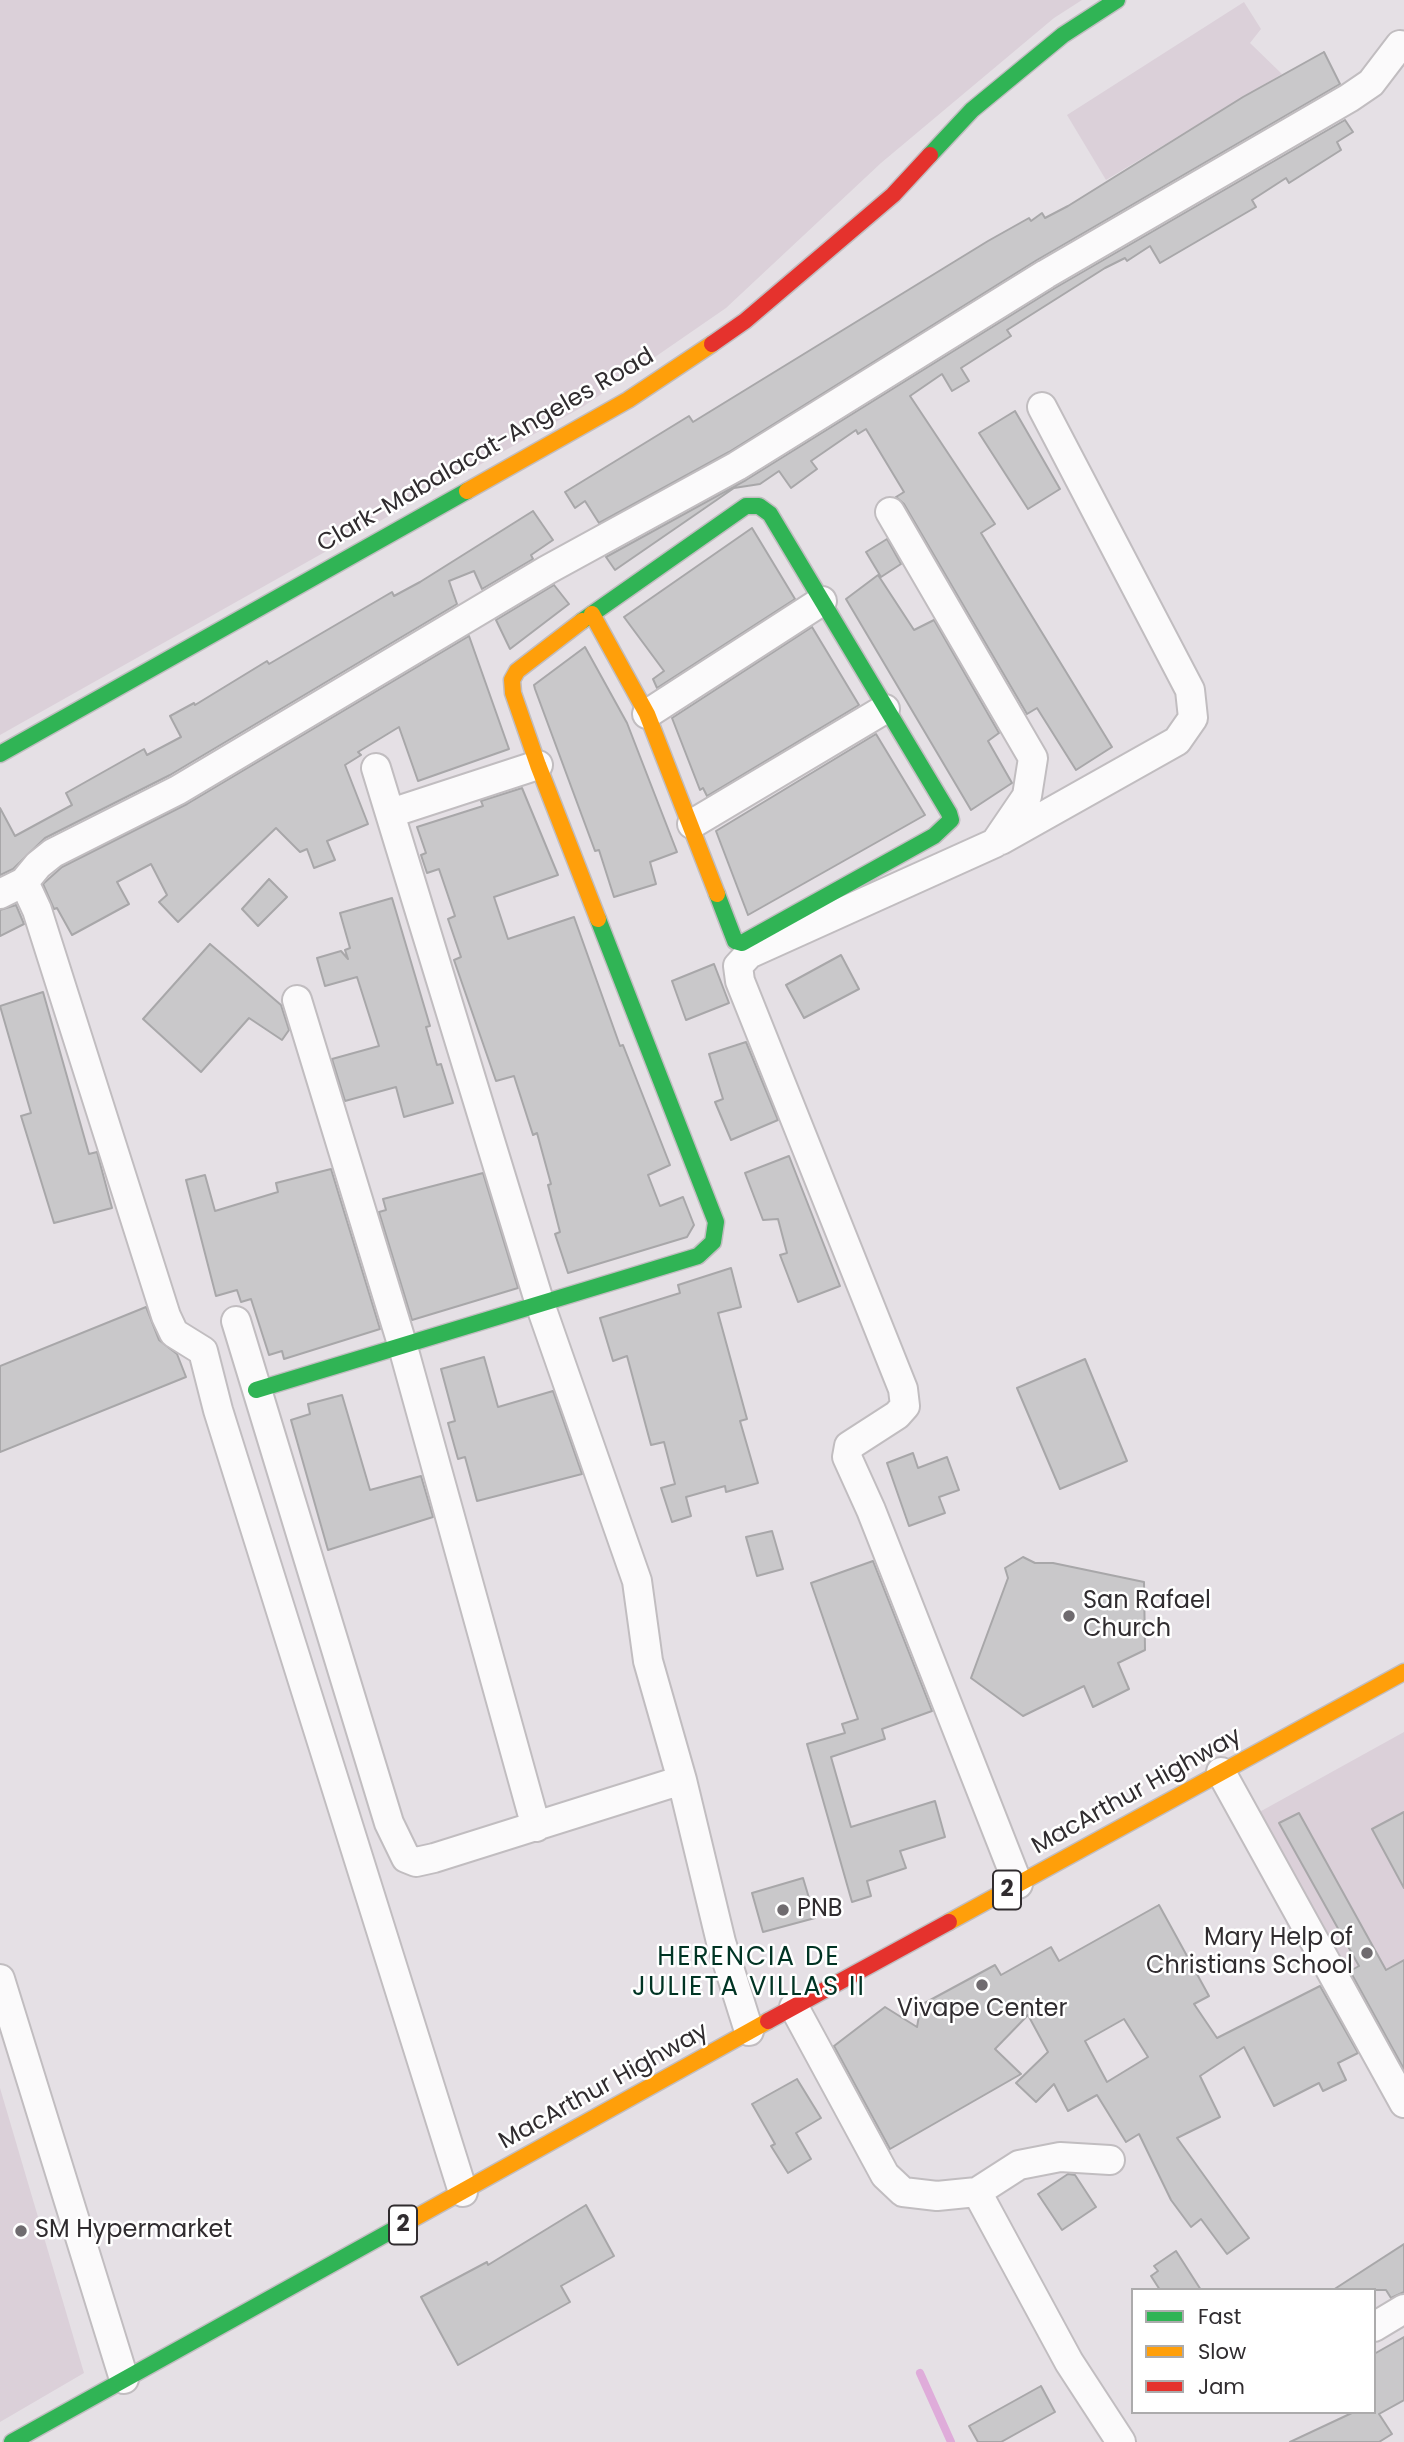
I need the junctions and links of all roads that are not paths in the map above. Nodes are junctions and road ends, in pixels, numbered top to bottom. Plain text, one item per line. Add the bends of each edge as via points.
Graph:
1 (1117, 0) edge
2 (1400, 45) dead end
3 (1042, 407) dead end
4 (890, 512) dead end
5 (822, 601) junction
6 (592, 614) junction
7 (886, 709) junction
8 (647, 714) junction
9 (0, 754) edge
10 (538, 765) junction
11 (376, 768) dead end
12 (391, 813) junction
13 (692, 824) junction
14 (995, 843) junction
15 (12, 888) edge
16 (297, 1000) dead end
17 (540, 1304) junction
18 (236, 1321) dead end
19 (403, 1347) junction
20 (256, 1390) junction
21 (1404, 1672) edge
22 (1221, 1772) junction
23 (682, 1780) junction
24 (536, 1827) junction
25 (1018, 1884) junction
26 (0, 1979) edge
27 (793, 2007) junction
28 (749, 2031) junction
29 (1404, 2103) edge
30 (1110, 2160) dead end
31 (463, 2192) junction
32 (977, 2192) junction
33 (1404, 2309) edge
34 (1376, 2326) edge
35 (124, 2379) junction
36 (12, 2442) edge
37 (1121, 2442) edge

1 - 9 main road, Clark-Mabalacat-Angeles Road via 1063,34 972,110 893,195 745,321 628,400
2 - 15 street via 1371,83 1349,98 1056,267 737,466 547,570 178,790 53,853
3 - 14 street via 1190,690 1192,718 1177,741
4 - 14 street via 1033,758 1027,796
5 - 6 main road via 770,514 759,506 746,506
5 - 7 main road
5 - 8 street
6 - 8 main road
6 - 10 main road via 517,671 512,680
7 - 13 street
7 - 13 main road via 949,813 951,820 934,836 742,943 730,934
8 - 13 main road
10 - 12 street
10 - 17 main road via 716,1222 713,1242 698,1256
11 - 12 street
12 - 17 street
14 - 25 street via 749,954 738,966 740,981 903,1389 905,1406 849,1446 847,1457
15 - 31 street via 37,910 166,1316 174,1333 203,1351
16 - 19 street
17 - 19 main road
17 - 23 street via 637,1581 648,1661
18 - 20 street
19 - 20 main road
19 - 24 street
20 - 24 street via 398,1846 406,1858 416,1862
21 - 22 main road, MacArthur Highway / 2
22 - 25 main road, MacArthur Highway / 2
22 - 29 street
23 - 24 street
23 - 28 street via 716,1922
25 - 27 main road, MacArthur Highway / 2
26 - 35 street
27 - 28 main road, MacArthur Highway / 2
27 - 32 street via 885,2175 903,2192 937,2196
28 - 31 main road, MacArthur Highway / 2
30 - 32 street via 1060,2157 1019,2165
31 - 35 main road, MacArthur Highway / 2
32 - 37 street via 1069,2362
33 - 34 street
35 - 36 main road, MacArthur Highway / 2

